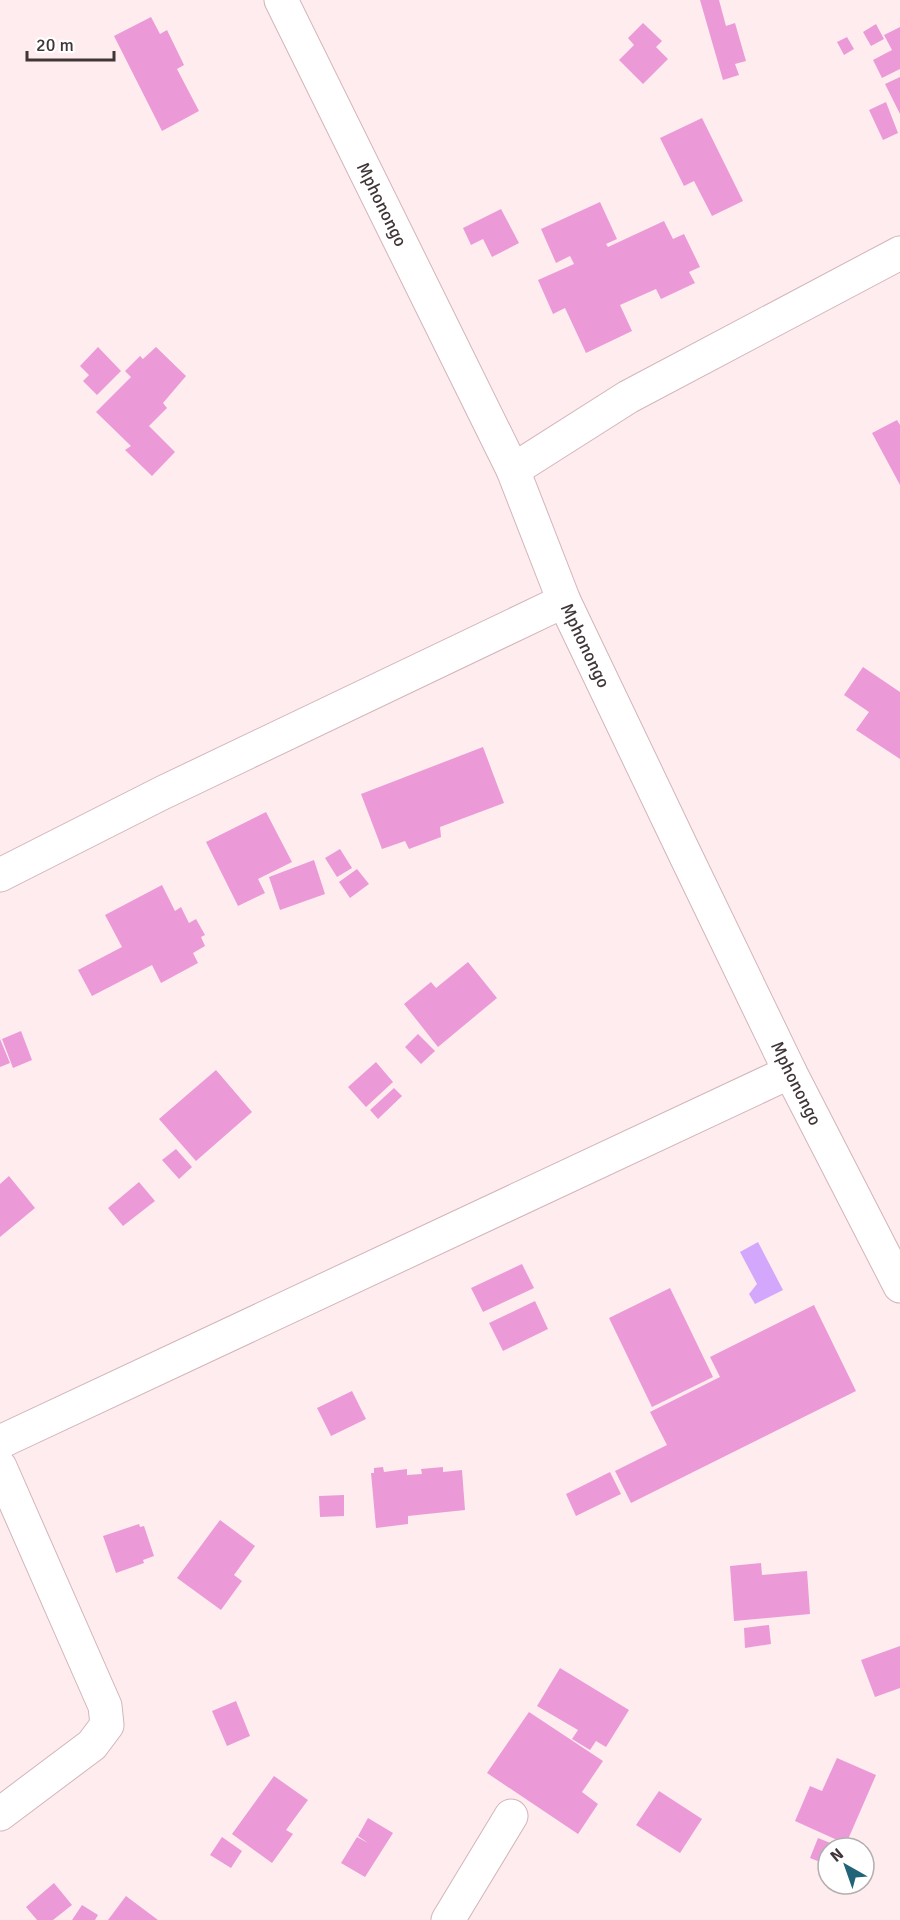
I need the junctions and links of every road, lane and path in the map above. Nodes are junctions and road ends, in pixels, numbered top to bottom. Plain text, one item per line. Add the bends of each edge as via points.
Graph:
1 (281, 0) edge
2 (900, 253) edge
3 (513, 470) junction
4 (564, 601) junction
5 (0, 875) edge
6 (790, 1072) junction
7 (900, 1286) edge
8 (0, 1442) edge
9 (0, 1467) edge
10 (0, 1814) edge
11 (511, 1816) dead end
12 (448, 1920) edge

1 - 3 street, Mphonongo
2 - 3 street via 628,398
3 - 4 street, Mphonongo
4 - 5 street via 172,788
4 - 6 street, Mphonongo
6 - 7 street, Mphonongo
6 - 8 street
9 - 10 street via 105,1706 107,1725 92,1745
11 - 12 street

